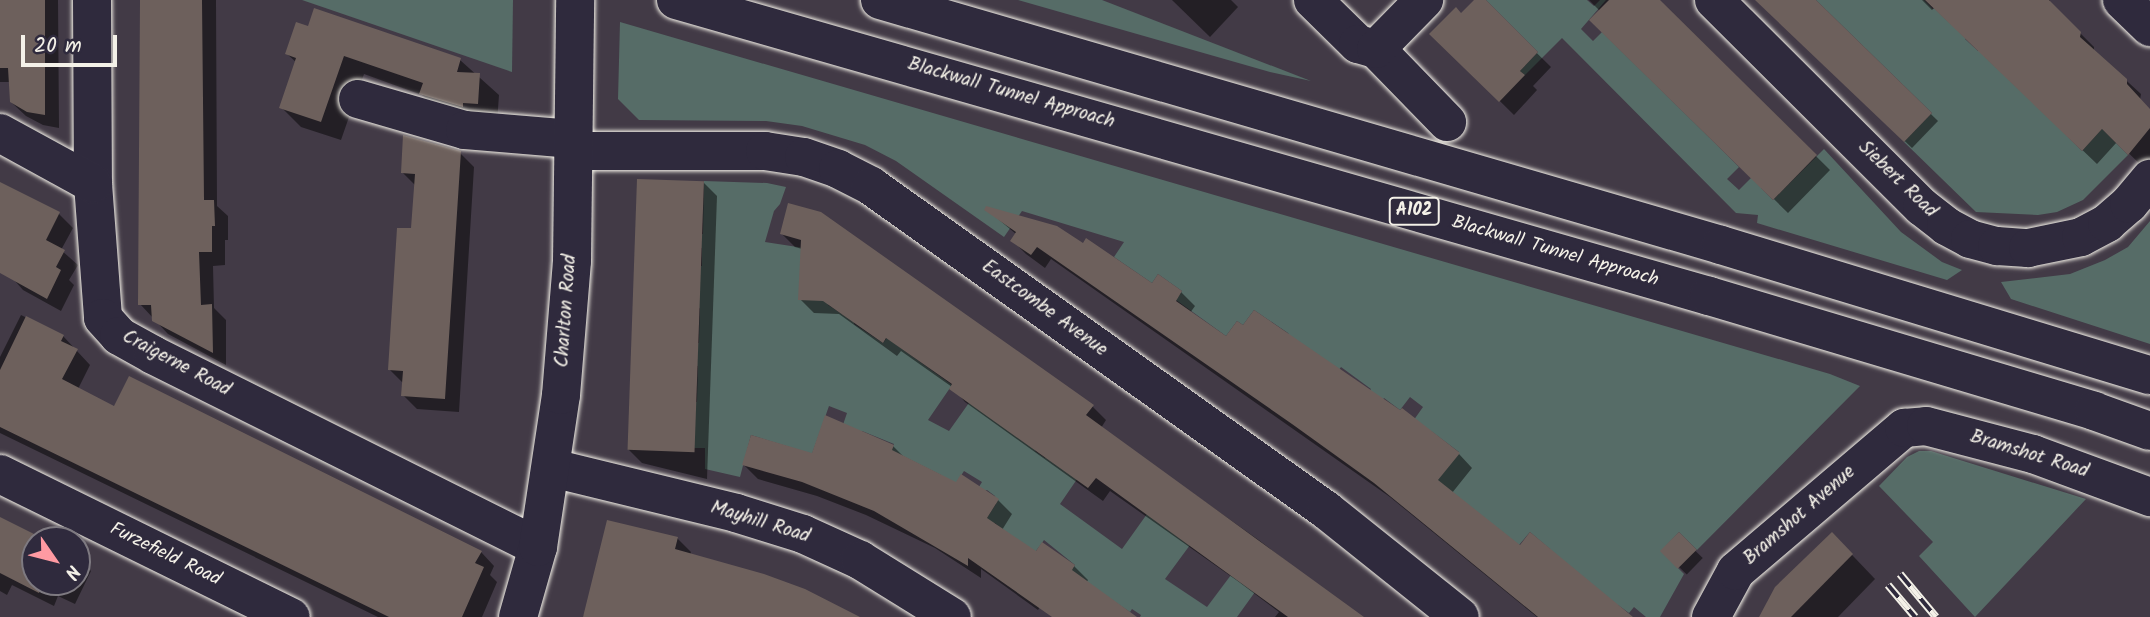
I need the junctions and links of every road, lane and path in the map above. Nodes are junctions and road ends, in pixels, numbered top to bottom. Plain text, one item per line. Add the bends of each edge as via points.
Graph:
1 (92, 0) edge
2 (575, 0) edge
3 (676, 0) edge
4 (880, 0) edge
5 (1313, 0) edge
6 (1424, 0) edge
7 (1714, 0) edge
8 (2122, 0) edge
9 (2150, 27) edge
10 (1376, 49) junction
11 (358, 99) dead end
12 (1447, 122) dead end
13 (0, 133) edge
14 (573, 145) junction
15 (2150, 179) edge
16 (93, 184) junction
17 (2150, 375) edge
18 (1904, 428) joint
19 (2150, 431) edge
20 (552, 468) junction
21 (0, 474) edge
22 (2150, 497) edge
23 (538, 547) junction
24 (291, 617) edge
25 (518, 617) edge
26 (951, 617) edge
27 (1460, 617) edge
28 (1711, 617) edge

1 - 16 main road, Craigerne Road
2 - 14 main road, Charlton Road
3 - 19 main road, Blackwall Tunnel Approach / A102 via 1709,296
4 - 17 main road
5 - 10 main road via 1358,44
6 - 10 main road
7 - 15 main road, Siebert Road via 1922,207 1970,239 2028,248 2081,237 2107,223
8 - 9 main road
10 - 12 main road
11 - 14 main road, Eastcombe Avenue via 464,130
13 - 16 main road
14 - 20 main road, Charlton Road via 572,261
14 - 27 main road, Eastcombe Avenue via 765,151 804,157 871,186 1326,510
16 - 23 main road, Craigerne Road via 103,318 119,336
18 - 22 main road, Bramshot Road via 1926,426 2033,454
18 - 28 main road, Bramshot Avenue via 1736,571
20 - 23 main road, Charlton Road
20 - 26 main road, Mayhill Road via 803,534 860,561
21 - 24 main road, Furzefield Road
23 - 25 main road, Charlton Road

